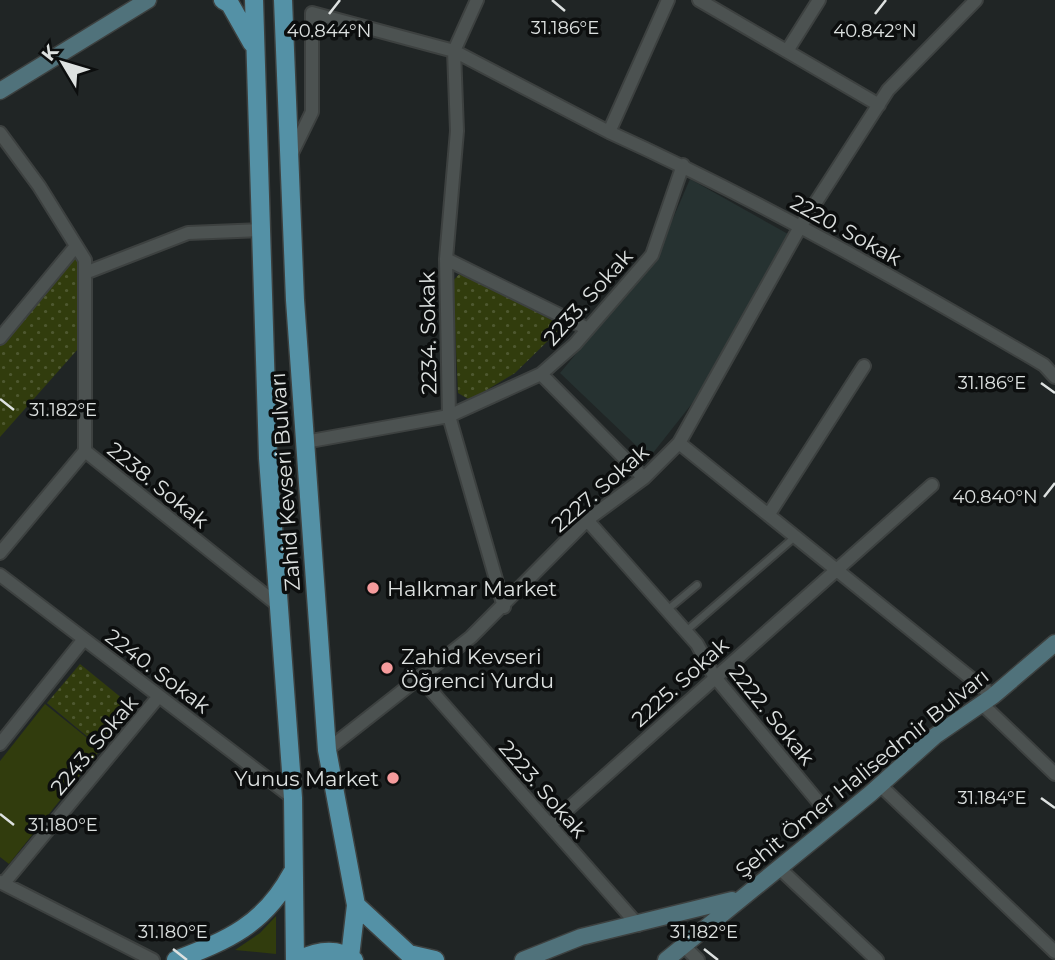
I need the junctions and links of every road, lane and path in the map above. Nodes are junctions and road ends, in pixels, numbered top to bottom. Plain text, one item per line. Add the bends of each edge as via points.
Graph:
1 (148, 0) edge
2 (223, 0) edge
3 (254, 0) edge
4 (283, 0) edge
5 (477, 0) edge
6 (668, 0) edge
7 (699, 0) edge
8 (819, 0) edge
9 (976, 0) edge
10 (310, 6) edge
11 (254, 49) junction
12 (454, 51) junction
13 (787, 51) junction
14 (0, 91) edge
15 (879, 105) junction
16 (609, 132) junction
17 (0, 133) edge
18 (289, 159) junction
19 (683, 165) junction
20 (800, 227) junction
21 (261, 230) junction
22 (76, 246) junction
23 (446, 259) junction
24 (85, 274) junction
25 (588, 329) junction
26 (0, 338) edge
27 (864, 366) dead end
28 (541, 374) junction
29 (1055, 377) edge
30 (449, 416) junction
31 (305, 442) junction
32 (679, 443) junction
33 (85, 451) junction
34 (644, 478) junction
35 (932, 485) dead end
36 (769, 514) junction
37 (587, 520) junction
38 (796, 536) junction
39 (0, 553) edge
40 (838, 569) junction
41 (0, 575) edge
42 (696, 585) dead end
43 (279, 606) junction
44 (503, 607) junction
45 (667, 610) junction
46 (686, 631) junction
47 (85, 639) junction
48 (1055, 643) edge
49 (714, 676) junction
50 (419, 678) junction
51 (159, 696) junction
52 (987, 700) junction
53 (0, 744) edge
54 (327, 750) junction
55 (1055, 774) edge
56 (880, 785) junction
57 (293, 798) junction
58 (821, 805) dead end
59 (550, 825) junction
60 (778, 867) junction
61 (293, 870) junction
62 (2, 883) edge
63 (739, 898) junction
64 (356, 905) junction
65 (638, 925) junction
66 (683, 945) junction
67 (1055, 952) edge
68 (352, 958) edge
69 (153, 960) edge
70 (176, 960) edge
71 (297, 960) edge
72 (435, 960) edge
73 (523, 960) edge
74 (666, 960) edge
75 (698, 960) edge
76 (877, 960) edge

1 - 14 street
2 - 11 main road via 230,4
3 - 11 main road, Zahid Kevseri Bulvarı
4 - 18 main road, Zahid Kevseri Bulvarı
5 - 12 street
6 - 16 street
7 - 13 street
8 - 13 street
9 - 15 street, 2227. Sokak via 888,90
10 - 12 street, 2220. Sokak
10 - 18 street, 2220. Sokak via 312,112
11 - 21 main road, Zahid Kevseri Bulvarı
12 - 16 street, 2220. Sokak
12 - 23 street, 2234. Sokak via 457,131
13 - 15 street
15 - 20 street, 2227. Sokak
16 - 19 street, 2220. Sokak
17 - 22 street, 2238. Sokak
18 - 31 main road, Zahid Kevseri Bulvarı
19 - 20 street, 2220. Sokak
19 - 25 street, 2233. Sokak via 652,256
20 - 29 street, 2220. Sokak via 955,312 1044,365
20 - 32 street, 2227. Sokak
21 - 24 street via 188,233
21 - 43 main road, Zahid Kevseri Bulvarı via 268,458
22 - 24 street, 2238. Sokak via 85,260
22 - 26 street
23 - 25 street
23 - 30 street, 2234. Sokak
24 - 33 street, 2238. Sokak
25 - 28 street, 2233. Sokak
27 - 36 street
28 - 30 street, 2233. Sokak
28 - 34 street
30 - 31 street, 2233. Sokak
30 - 44 street, 2234. Sokak
31 - 54 main road, Zahid Kevseri Bulvarı
32 - 34 street, 2227. Sokak
32 - 36 street
33 - 39 street
33 - 43 street, 2238. Sokak
34 - 37 street, 2227. Sokak
35 - 40 street, 2225. Sokak
36 - 38 street
37 - 44 street, 2227. Sokak
37 - 45 street, 2222. Sokak
38 - 40 street
38 - 46 lane
40 - 49 street, 2225. Sokak
40 - 52 street
41 - 47 street, 2240. Sokak
42 - 45 lane
43 - 57 main road, Zahid Kevseri Bulvarı
44 - 50 street, 2227. Sokak
45 - 46 street, 2222. Sokak
46 - 49 street, 2222. Sokak
47 - 51 street, 2240. Sokak
47 - 53 street
48 - 52 street, Şehit Ömer Halisedmir Bulvarı
49 - 58 street, 2222. Sokak
49 - 59 street, 2225. Sokak
50 - 54 street, 2227. Sokak
50 - 59 street, 2223. Sokak
51 - 57 street, 2240. Sokak
51 - 62 street, 2243. Sokak
52 - 55 street
52 - 56 street, Şehit Ömer Halisedmir Bulvarı via 935,736
54 - 64 main road, Zahid Kevseri Bulvarı
56 - 60 street, Şehit Ömer Halisedmir Bulvarı
56 - 67 street
57 - 61 main road, Zahid Kevseri Bulvarı
59 - 65 street, 2223. Sokak
60 - 63 street, Şehit Ömer Halisedmir Bulvarı
60 - 76 street
61 - 70 main road via 280,894 231,939
61 - 71 main road, Zahid Kevseri Bulvarı
62 - 69 street
63 - 65 street, Şehit Ömer Halisedmir Bulvarı
63 - 66 street
64 - 68 main road, Zahid Kevseri Bulvarı
64 - 72 main road via 409,954
65 - 73 street, Şehit Ömer Halisedmir Bulvarı via 581,937
66 - 74 street
66 - 75 street
68 - 71 main road via 321,952

